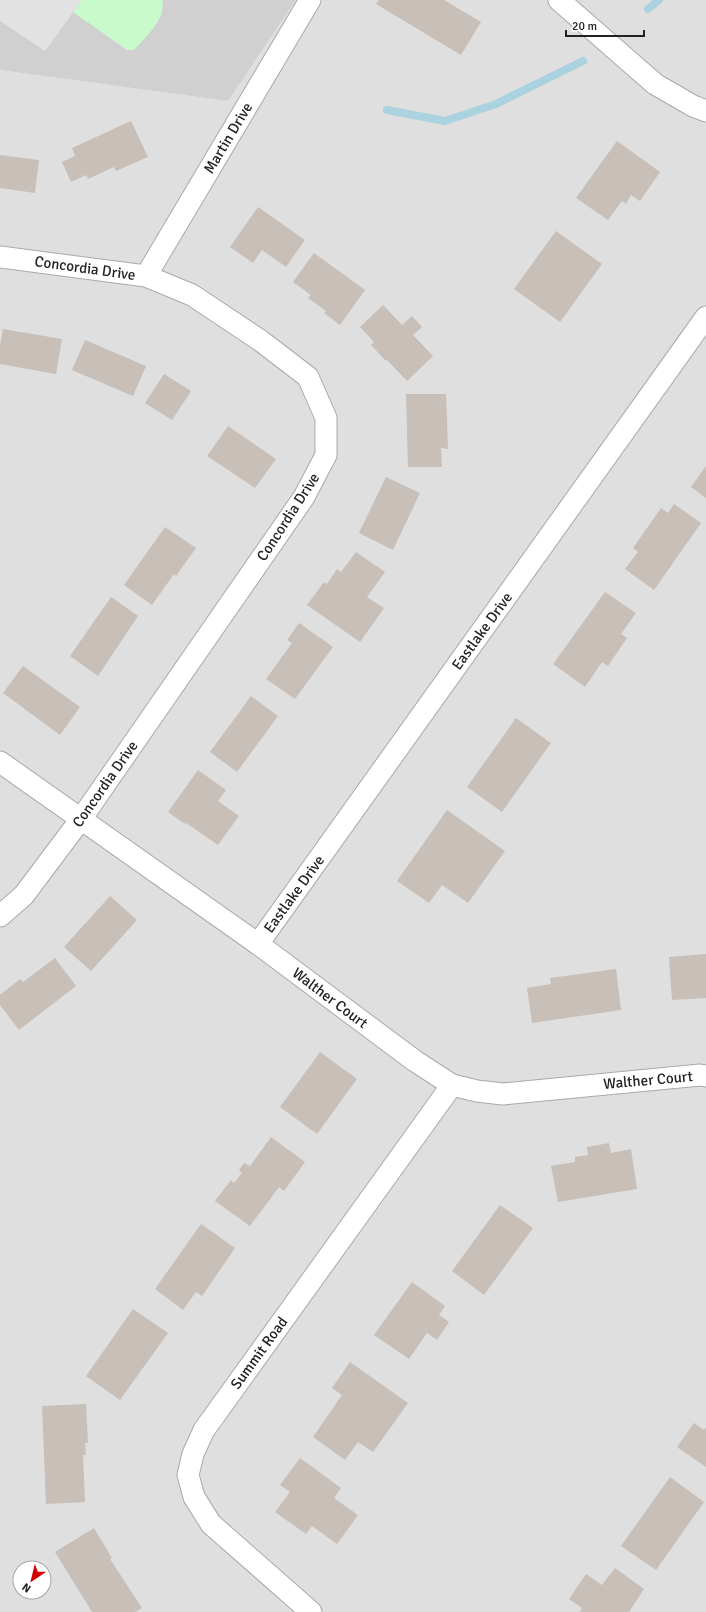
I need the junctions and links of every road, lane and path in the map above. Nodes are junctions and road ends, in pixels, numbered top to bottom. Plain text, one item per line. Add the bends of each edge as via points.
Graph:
1 (310, 0) edge
2 (559, 0) edge
3 (706, 110) edge
4 (0, 257) edge
5 (146, 276) junction
6 (706, 317) edge
7 (0, 762) edge
8 (81, 819) junction
9 (0, 916) edge
10 (258, 944) junction
11 (706, 1076) edge
12 (452, 1085) junction
13 (311, 1612) edge

1 - 5 street, Martin Drive
2 - 3 street via 655,84 693,106
4 - 5 street, Concordia Drive
5 - 8 street, Concordia Drive via 192,295 261,341 308,377 326,418 326,455 304,497
6 - 10 street, Eastlake Drive
7 - 8 street, Walther Court
8 - 9 street, Concordia Drive via 24,895
8 - 10 street, Walther Court
10 - 12 street, Walther Court via 415,1061
11 - 12 street, Walther Court via 504,1094
12 - 13 street, Summit Road via 204,1430 188,1475 194,1497 210,1524

